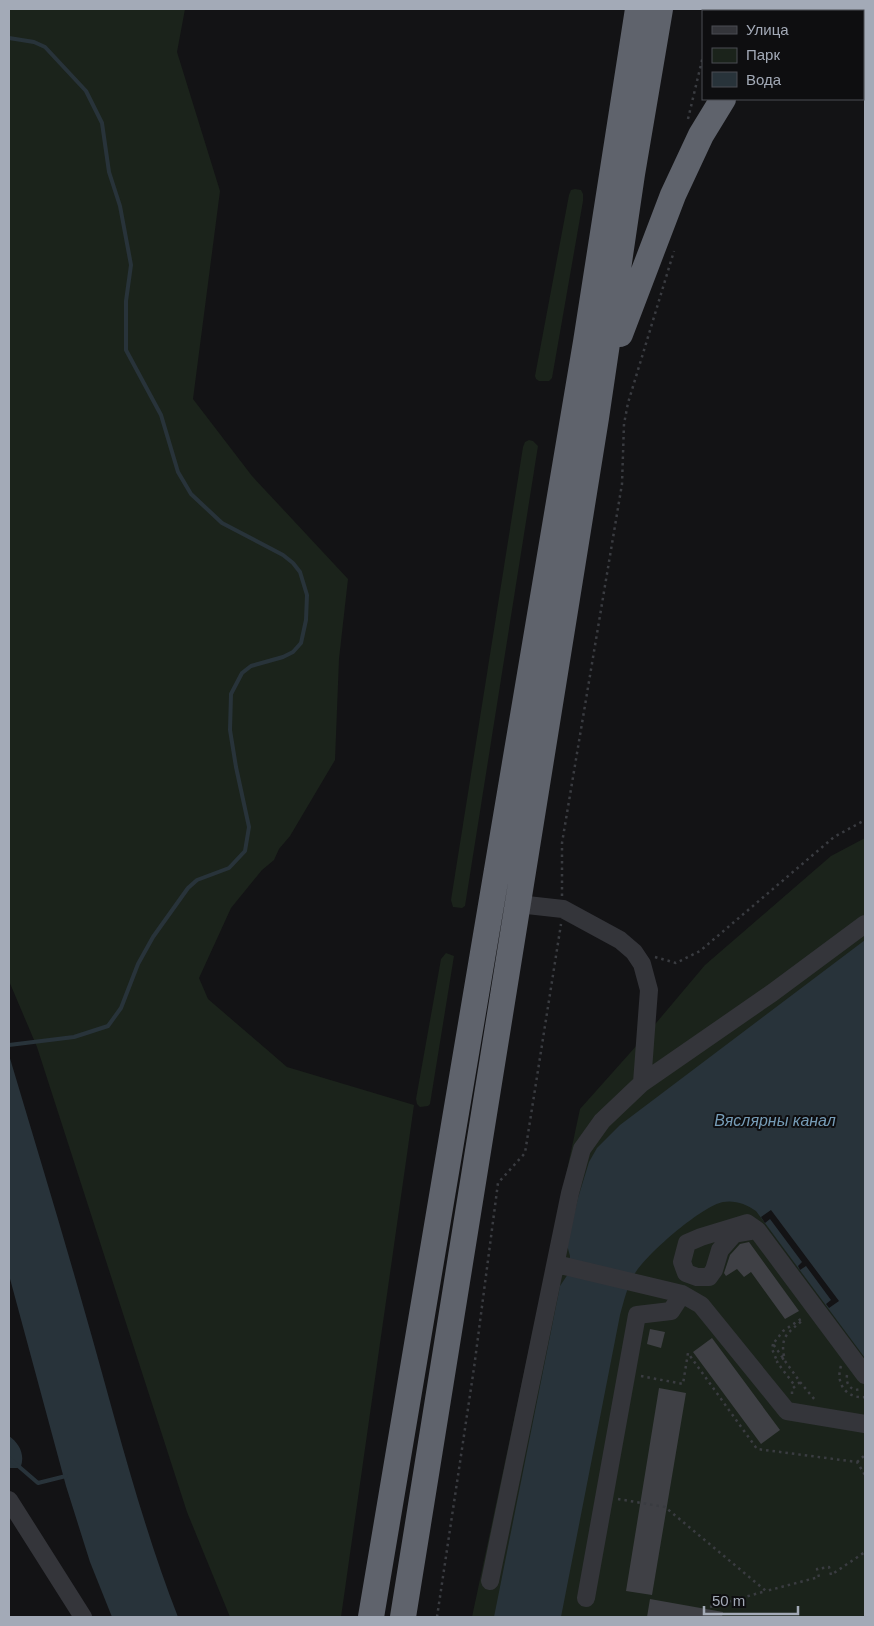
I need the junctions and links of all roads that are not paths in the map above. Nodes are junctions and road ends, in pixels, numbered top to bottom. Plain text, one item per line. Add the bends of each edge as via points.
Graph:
1 (638, 9) edge
2 (660, 9) edge
3 (722, 100) edge
4 (596, 418) junction
5 (518, 904) junction
6 (865, 924) edge
7 (642, 1083) junction
8 (758, 1230) dead end
9 (558, 1264) junction
10 (682, 1294) junction
11 (865, 1375) edge
12 (865, 1424) edge
13 (9, 1500) edge
14 (490, 1581) dead end
15 (586, 1598) dead end
16 (83, 1617) edge
17 (371, 1617) edge
18 (403, 1617) edge

1 - 17 highway via 586,342
2 - 4 highway
3 - 4 highway via 701,135 673,195 623,323
4 - 5 highway
5 - 7 lane via 563,909 620,940 634,952 642,964 649,990
5 - 18 highway
6 - 7 lane
7 - 9 lane via 602,1122 582,1149 570,1193
8 - 11 lane
9 - 10 lane
9 - 14 lane
10 - 12 lane via 701,1305 787,1411
10 - 15 lane via 671,1311 637,1315
13 - 16 lane

